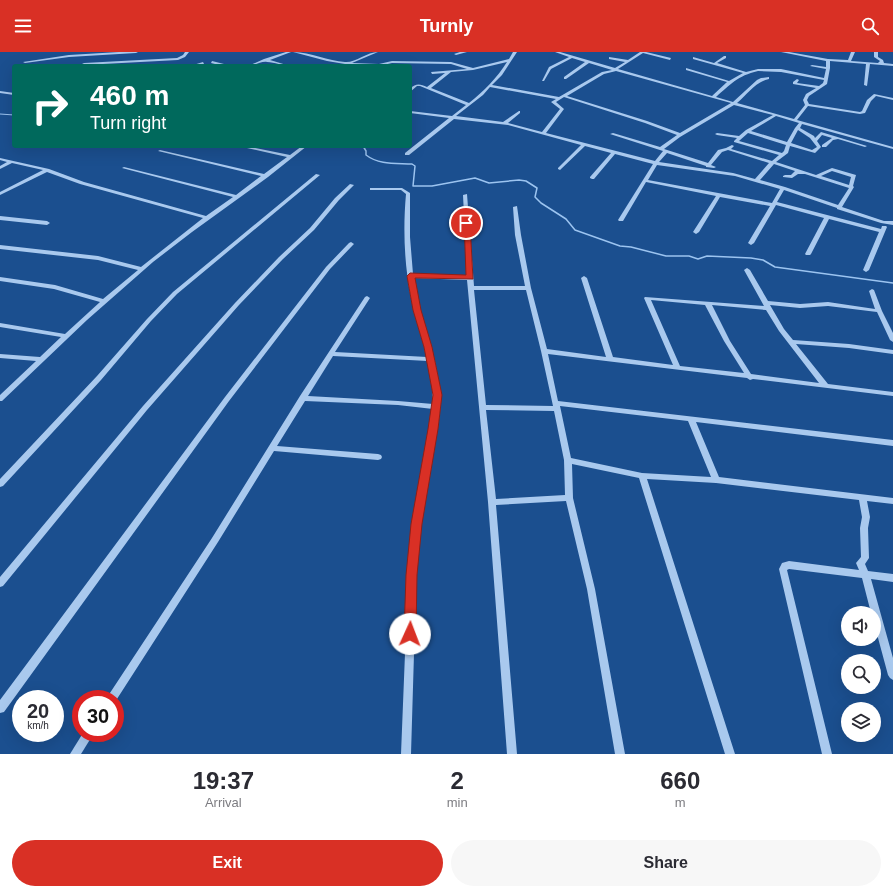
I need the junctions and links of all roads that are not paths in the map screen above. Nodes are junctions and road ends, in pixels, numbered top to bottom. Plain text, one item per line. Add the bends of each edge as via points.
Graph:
1 (136, 52) edge
2 (187, 52) edge
3 (289, 52) edge
4 (295, 52) edge
5 (376, 52) edge
6 (465, 52) edge
7 (515, 52) edge
8 (557, 52) edge
9 (642, 52) edge
10 (783, 52) edge
11 (853, 52) edge
12 (876, 52) edge
13 (303, 53) edge
14 (797, 53) edge
15 (456, 54) dead end
16 (572, 57) junction
17 (725, 57) dead end
18 (610, 58) dead end
19 (694, 58) dead end
20 (670, 59) dead end
21 (265, 60) junction
22 (510, 60) junction
23 (828, 60) junction
24 (628, 61) junction
25 (25, 62) dead end
26 (212, 62) dead end
27 (588, 62) junction
28 (850, 62) junction
29 (203, 63) dead end
30 (348, 63) joint
31 (715, 63) junction
32 (84, 64) dead end
33 (199, 64) edge
34 (220, 64) edge
35 (255, 64) edge
36 (280, 64) edge
37 (383, 64) edge
38 (868, 64) junction
39 (878, 64) junction
40 (893, 65) edge
41 (812, 66) dead end
42 (828, 68) junction
43 (473, 69) junction
44 (687, 69) dead end
45 (615, 70) junction
46 (450, 71) junction
47 (432, 73) dead end
48 (746, 73) junction
49 (564, 78) dead end
50 (768, 78) dead end
51 (826, 79) junction
52 (542, 80) dead end
53 (797, 80) dead end
54 (730, 82) junction
55 (866, 85) dead end
56 (489, 86) junction
57 (820, 87) junction
58 (428, 88) junction
59 (412, 89) edge
60 (0, 92) edge
61 (893, 92) edge
62 (12, 94) edge
63 (562, 97) junction
64 (713, 97) junction
65 (888, 97) junction
66 (893, 98) edge
67 (734, 103) junction
68 (468, 104) junction
69 (807, 105) junction
70 (412, 112) edge
71 (519, 112) dead end
72 (776, 115) junction
73 (453, 117) junction
74 (795, 120) junction
75 (801, 122) junction
76 (505, 123) junction
77 (797, 128) junction
78 (747, 131) junction
79 (544, 132) junction
80 (612, 134) dead end
81 (717, 134) dead end
82 (680, 135) junction
83 (740, 137) junction
84 (839, 138) junction
85 (736, 141) junction
86 (815, 141) junction
87 (788, 143) junction
88 (584, 144) junction
89 (824, 146) dead end
90 (865, 146) dead end
91 (249, 148) edge
92 (302, 148) edge
93 (728, 148) junction
94 (893, 148) edge
95 (663, 150) junction
96 (160, 151) dead end
97 (614, 152) junction
98 (407, 154) dead end
99 (782, 155) junction
100 (291, 157) junction
101 (0, 159) edge
102 (11, 162) junction
103 (656, 163) junction
104 (773, 163) junction
105 (708, 166) junction
106 (0, 168) edge
107 (124, 168) dead end
108 (560, 169) dead end
109 (47, 170) junction
110 (807, 173) junction
111 (318, 174) dead end
112 (738, 175) junction
113 (266, 176) junction
114 (785, 176) dead end
115 (817, 176) junction
116 (592, 178) dead end
117 (757, 180) junction
118 (646, 181) junction
119 (352, 185) dead end
120 (851, 186) junction
121 (783, 188) junction
122 (372, 189) dead end
123 (0, 194) edge
124 (465, 195) dead end
125 (719, 195) junction
126 (236, 196) junction
127 (774, 204) junction
128 (515, 207) dead end
129 (839, 208) junction
130 (849, 211) junction
131 (828, 217) junction
132 (0, 218) edge
133 (207, 218) junction
134 (621, 220) dead end
135 (845, 221) junction
136 (47, 223) dead end
137 (886, 223) junction
138 (893, 223) edge
139 (882, 231) junction
140 (696, 232) dead end
141 (751, 242) dead end
142 (350, 244) dead end
143 (0, 247) edge
144 (808, 254) dead end
145 (142, 269) junction
146 (747, 270) dead end
147 (866, 270) dead end
148 (410, 276) junction
149 (470, 278) junction
150 (584, 278) dead end
151 (0, 279) edge
152 (471, 288) junction
153 (528, 288) junction
154 (872, 291) dead end
155 (367, 298) dead end
156 (105, 302) junction
157 (708, 304) junction
158 (768, 306) junction
159 (878, 311) junction
160 (0, 325) edge
161 (67, 336) junction
162 (893, 340) edge
163 (790, 342) junction
164 (544, 351) junction
165 (893, 352) edge
166 (331, 354) junction
167 (0, 356) edge
168 (41, 359) junction
169 (430, 359) junction
170 (610, 359) junction
171 (678, 368) junction
172 (750, 378) junction
173 (825, 385) junction
174 (893, 394) edge
175 (302, 398) junction
176 (0, 399) edge
177 (556, 406) junction
178 (436, 407) junction
179 (483, 407) junction
180 (692, 419) junction
181 (893, 443) edge
182 (271, 448) junction
183 (378, 457) dead end
184 (568, 460) junction
185 (642, 476) junction
186 (716, 480) junction
187 (0, 484) edge
188 (862, 497) junction
189 (569, 498) junction
190 (893, 501) edge
191 (492, 502) junction
192 (865, 574) junction
193 (893, 578) edge
194 (0, 583) edge
195 (893, 675) edge
196 (117, 690) edge
197 (0, 708) edge
198 (83, 742) edge
199 (75, 754) edge
200 (406, 754) edge
201 (512, 754) edge
202 (620, 754) edge
203 (730, 754) edge
204 (827, 754) edge

1 - 25 street via 69,56
2 - 32 street via 178,59
3 - 21 street
4 - 13 street
5 - 30 street
6 - 15 street
7 - 22 street
8 - 16 street
9 - 20 street
9 - 24 street
10 - 14 street
11 - 28 street
12 - 39 street via 876,57 882,61
13 - 30 street
14 - 23 street
16 - 27 street
16 - 52 street via 550,68
17 - 31 street
18 - 24 street
19 - 31 street
21 - 35 street
21 - 36 street
22 - 43 street
22 - 56 street
23 - 28 street
23 - 42 street
24 - 45 street
26 - 34 street
27 - 45 street
27 - 49 street
28 - 38 street
29 - 33 street
31 - 48 street
37 - 43 street via 451,63
38 - 39 street
38 - 55 street
39 - 40 street
41 - 42 street
42 - 51 street
43 - 46 street
44 - 54 street
45 - 63 street via 604,73
45 - 64 street
46 - 47 street
46 - 58 street
48 - 51 street via 770,69
48 - 54 street
50 - 67 street via 760,79
51 - 57 street via 825,84
53 - 57 street via 795,83
54 - 64 street
56 - 63 street
56 - 68 street
57 - 69 street via 806,97
58 - 59 street via 416,85
58 - 68 street
60 - 62 street
61 - 65 street
63 - 79 street via 552,103 562,109
63 - 82 street
64 - 67 street
65 - 66 street
65 - 69 street via 871,97 864,112 860,113
67 - 72 street
67 - 82 street
68 - 73 street
69 - 74 street
70 - 73 street
71 - 76 street
72 - 74 street
72 - 78 street
73 - 76 street
73 - 98 street
74 - 75 street
75 - 77 street
75 - 94 street
76 - 79 street
77 - 86 street
77 - 87 street
78 - 83 street
78 - 87 street
79 - 88 street
80 - 95 street
81 - 83 street
82 - 95 street
83 - 85 street
84 - 86 street via 821,133
84 - 89 street via 832,139
84 - 90 street
85 - 93 street
85 - 99 street
86 - 87 street via 819,147 813,152
87 - 99 street via 786,152
88 - 97 street
88 - 108 street
91 - 100 street
92 - 100 street
93 - 104 street
93 - 105 street via 720,151
95 - 103 street
95 - 105 street
96 - 113 street
97 - 103 street
97 - 116 street
99 - 104 street
100 - 113 street
101 - 102 street
102 - 106 street
102 - 109 street
103 - 112 street
103 - 118 street
104 - 110 street
104 - 117 street
105 - 112 street
107 - 126 street
109 - 123 street
109 - 133 street via 82,183
110 - 114 street via 797,172 792,177
110 - 115 street
111 - 187 street via 175,293
112 - 117 street
113 - 126 street
115 - 120 street
115 - 120 street via 832,169 854,176
117 - 121 street
118 - 125 street
118 - 134 street
119 - 194 street via 312,229 260,279 175,373
120 - 129 street via 853,187
121 - 127 street
121 - 129 street
122 - 148 street via 402,189 408,192
124 - 149 street
125 - 127 street
125 - 140 street
126 - 133 street
127 - 131 street
127 - 141 street
128 - 153 street
129 - 130 street
130 - 135 street
130 - 137 street
131 - 135 street
131 - 144 street
132 - 136 street
133 - 145 street
135 - 139 street
137 - 138 street
137 - 139 street
139 - 147 street
142 - 197 street via 328,268 227,399
143 - 145 street via 98,258
145 - 156 street
146 - 158 street
148 - 149 street
148 - 169 street
149 - 152 street
150 - 170 street
151 - 156 street via 55,287
152 - 153 street
152 - 179 street
153 - 164 street
154 - 159 street
155 - 166 street
156 - 161 street
157 - 158 street
157 - 171 street via 647,298
157 - 172 street
158 - 159 street via 828,304
158 - 163 street
159 - 162 street
160 - 161 street
161 - 168 street
163 - 165 street
163 - 173 street
164 - 170 street
164 - 177 street
166 - 169 street
166 - 175 street
167 - 168 street
168 - 176 street
169 - 178 street via 437,395
170 - 171 street
171 - 172 street
172 - 173 street
173 - 174 street
175 - 178 street
175 - 182 street
177 - 179 street
177 - 180 street
177 - 184 street
178 - 200 street via 413,553
179 - 191 street
180 - 181 street
180 - 186 street
182 - 183 street
182 - 196 street via 215,540
184 - 185 street
184 - 189 street
185 - 186 street
185 - 203 street
186 - 188 street
188 - 190 street
188 - 192 street via 866,517 866,556 860,566
189 - 191 street
189 - 202 street via 592,589
191 - 201 street
192 - 193 street
192 - 195 street
192 - 204 street via 789,565 783,569
198 - 199 street

